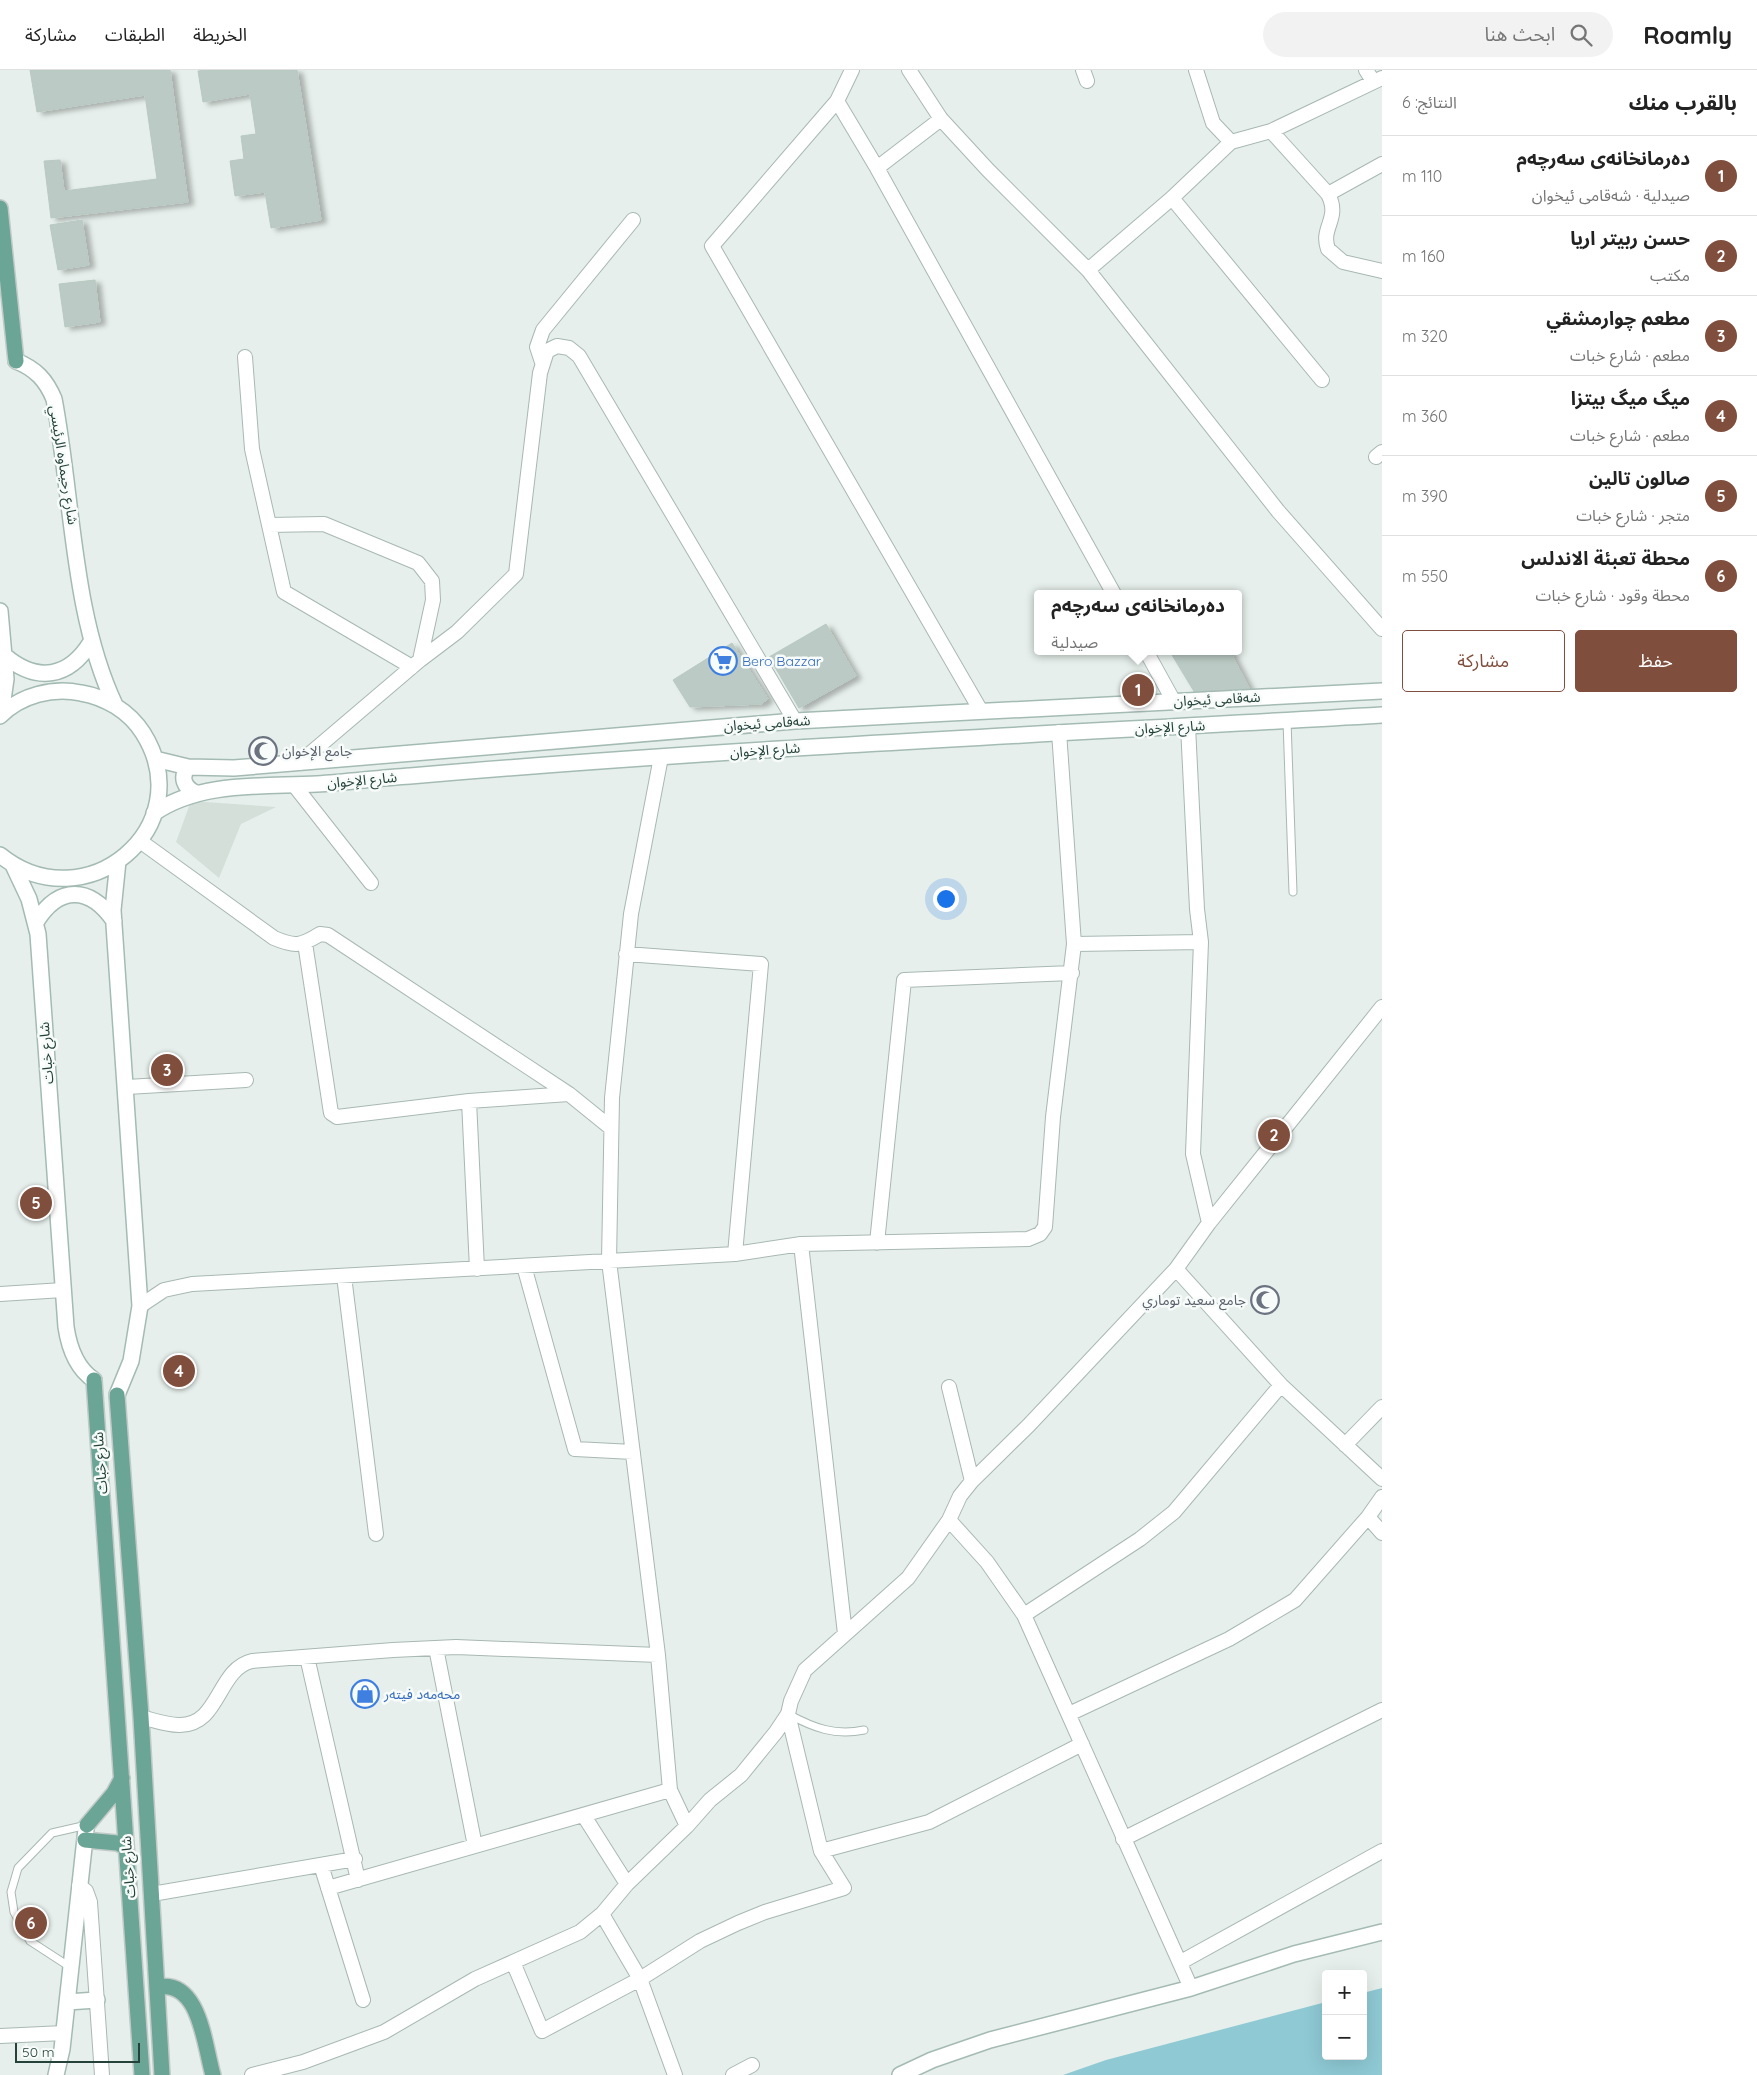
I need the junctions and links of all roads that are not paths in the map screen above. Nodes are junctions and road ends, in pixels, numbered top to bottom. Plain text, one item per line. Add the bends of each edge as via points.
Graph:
1 (852, 70) edge
2 (909, 70) edge
3 (1196, 70) edge
4 (1374, 76) edge
5 (837, 101) junction
6 (941, 119) junction
7 (1271, 131) junction
8 (1231, 142) junction
9 (1382, 164) edge
10 (877, 168) junction
11 (1328, 194) junction
12 (1172, 198) junction
13 (0, 208) edge
14 (633, 220) dead end
15 (1088, 270) junction
16 (1382, 271) edge
17 (245, 357) dead end
18 (542, 362) junction
19 (1322, 380) dead end
20 (269, 526) junction
21 (1112, 590) edge
22 (0, 611) edge
23 (1381, 623) edge
24 (91, 642) junction
25 (1148, 655) edge
26 (5, 656) junction
27 (416, 663) junction
28 (1382, 691) edge
29 (1173, 700) junction
30 (115, 705) junction
31 (981, 711) junction
32 (914, 714) junction
33 (1, 715) edge
34 (1382, 715) edge
35 (1287, 720) junction
36 (795, 721) junction
37 (1188, 726) junction
38 (1060, 732) junction
39 (916, 740) junction
40 (662, 757) junction
41 (155, 759) junction
42 (299, 763) junction
43 (188, 767) junction
44 (294, 785) junction
45 (196, 793) junction
46 (154, 813) junction
47 (140, 841) junction
48 (0, 855) edge
49 (118, 861) junction
50 (12, 865) junction
51 (371, 883) dead end
52 (1293, 892) dead end
53 (114, 921) junction
54 (36, 922) junction
55 (1201, 942) junction
56 (305, 943) junction
57 (1074, 944) junction
58 (626, 954) junction
59 (1072, 973) junction
60 (1382, 1007) edge
61 (246, 1080) dead end
62 (127, 1087) junction
63 (570, 1094) junction
64 (469, 1101) junction
65 (611, 1128) junction
66 (1209, 1223) junction
67 (877, 1243) junction
68 (801, 1244) junction
69 (735, 1254) junction
70 (609, 1261) junction
71 (524, 1266) junction
72 (477, 1269) junction
73 (1176, 1269) junction
74 (344, 1276) junction
75 (62, 1290) junction
76 (0, 1294) edge
77 (140, 1306) junction
78 (1281, 1385) junction
79 (949, 1387) dead end
80 (1382, 1407) edge
81 (1345, 1445) junction
82 (633, 1452) junction
83 (1382, 1479) edge
84 (972, 1481) junction
85 (1382, 1497) edge
86 (1368, 1517) junction
87 (949, 1520) junction
88 (1382, 1533) edge
89 (376, 1534) dead end
90 (1024, 1615) junction
91 (844, 1634) junction
92 (436, 1648) junction
93 (658, 1656) junction
94 (307, 1657) junction
95 (1382, 1710) edge
96 (788, 1714) junction
97 (1068, 1714) junction
98 (141, 1717) junction
99 (864, 1730) dead end
100 (1082, 1744) junction
101 (122, 1778) junction
102 (670, 1790) junction
103 (584, 1816) junction
104 (687, 1826) junction
105 (86, 1832) junction
106 (1123, 1839) junction
107 (475, 1846) junction
108 (126, 1847) junction
109 (821, 1850) junction
110 (1382, 1852) edge
111 (355, 1859) junction
112 (321, 1865) junction
113 (358, 1880) junction
114 (627, 1884) junction
115 (79, 1886) junction
116 (328, 1888) junction
117 (152, 1894) junction
118 (602, 1914) junction
119 (1382, 1932) edge
120 (512, 1962) junction
121 (1181, 1962) junction
122 (71, 1968) junction
123 (640, 1979) junction
124 (157, 1986) junction
125 (1191, 1988) junction
126 (97, 2000) junction
127 (363, 2000) dead end
128 (67, 2002) junction
129 (64, 2033) junction
130 (0, 2036) edge
131 (752, 2065) dead end
132 (56, 2075) edge
133 (102, 2075) edge
134 (142, 2075) edge
135 (162, 2075) edge
136 (213, 2075) edge
137 (256, 2075) edge
138 (675, 2075) edge
139 (733, 2075) edge
140 (900, 2075) edge

1 - 5 street
2 - 6 street
3 - 8 street via 1213,123
4 - 7 street
5 - 10 street
5 - 31 street via 712,246
6 - 10 street
6 - 15 street
7 - 8 street
7 - 11 street
8 - 12 street
9 - 11 street
10 - 21 street
11 - 16 street via 1333,205 1326,234 1328,249 1343,262
12 - 15 street
12 - 19 street
13 - 24 main road, شارع رحيماوه الرئيسي via 16,361 36,372 54,399
14 - 18 street via 543,330 537,347
15 - 23 street via 1278,511
17 - 20 street via 252,449
18 - 27 street via 516,574 457,632
18 - 36 street via 547,351 557,346 569,348 579,356
20 - 27 street via 284,592
20 - 27 street via 324,524 418,562 432,581 432,600
22 - 26 main road
24 - 26 main road via 82,657 69,668 52,673 35,673 18,667
24 - 30 main road, شارع رحيماوه الرئيسي
25 - 29 street
26 - 33 main road via 6,679
27 - 42 street
28 - 29 main road, شەقامی ئیخوان
29 - 31 main road, شەقامی ئیخوان
30 - 33 main road via 77,692 45,692 22,700
30 - 41 main road via 140,729
31 - 32 main road, شەقامی ئیخوان
32 - 36 main road, شەقامی ئیخوان
32 - 39 main road
34 - 35 main road, شارع الإخوان
35 - 37 main road, شارع الإخوان
35 - 52 lane
36 - 42 main road, شەقامی ئیخوان
37 - 38 main road, شارع الإخوان
37 - 55 street
38 - 39 main road, شارع الإخوان
38 - 57 street
39 - 40 main road, شارع الإخوان
40 - 44 main road, شارع الإخوان
40 - 58 street
41 - 43 main road, شەقامی ئیخوان
41 - 46 main road via 159,786
42 - 43 main road, شەقامی ئیخوان via 234,768
43 - 45 main road via 183,780
44 - 45 main road, شارع الإخوان
44 - 51 street
45 - 46 main road, شارع الإخوان
46 - 47 main road
47 - 49 main road
47 - 56 street via 274,938 289,944
48 - 50 main road
49 - 50 main road via 95,874 62,880 28,873
49 - 53 main road, شارع خبات
50 - 54 main road, شارع خبات via 29,898
53 - 54 main road via 104,906 88,895 66,895 49,904
53 - 62 main road, شارع خبات
54 - 75 main road, شارع خبات
55 - 57 street
55 - 66 street via 1193,1154
56 - 63 street via 320,934 328,935
56 - 64 street via 331,1113 337,1117
57 - 59 street
58 - 65 street
58 - 69 street via 761,964
59 - 67 street via 1053,1117 1046,1227 1028,1239
59 - 67 street via 904,980
60 - 66 street
61 - 62 street
62 - 77 main road, شارع خبات
63 - 64 street
63 - 65 street
64 - 72 street
65 - 70 street
66 - 73 street
67 - 68 street
68 - 69 street
68 - 91 street
69 - 70 street
70 - 71 street
70 - 82 street
71 - 72 street
71 - 82 street via 575,1449
72 - 74 street
73 - 78 street
73 - 84 street
74 - 77 street via 178,1286 164,1290
74 - 89 street
75 - 76 street
75 - 101 main road, شارع خبات via 72,1351 82,1370 94,1380
77 - 98 main road, شارع خبات via 130,1361 117,1395
78 - 81 street
78 - 90 street via 1174,1512 1140,1539
79 - 84 street
80 - 81 street
81 - 83 street
82 - 93 street
84 - 87 street via 960,1496
85 - 86 street
86 - 88 street
86 - 97 street via 1295,1600 1230,1639
87 - 90 street via 987,1562
87 - 91 street via 908,1578
90 - 97 street
91 - 96 street via 805,1670
92 - 93 street
92 - 94 street
92 - 107 street
93 - 102 street
94 - 98 street via 243,1663 232,1672 212,1708 189,1724 170,1724
94 - 111 street
95 - 106 street
96 - 99 lane via 824,1731 846,1733
96 - 104 street via 741,1775 710,1800
96 - 109 street
97 - 100 street
98 - 117 main road, شارع خبات
100 - 106 street
100 - 109 street via 929,1822
101 - 105 main road
101 - 108 main road, شارع خبات
102 - 103 street
102 - 104 street
103 - 107 street
103 - 114 street
104 - 114 street
105 - 108 main road
105 - 115 main road
105 - 122 lane via 52,1833 18,1868 10,1892 14,1912 30,1941
106 - 121 street
107 - 113 street
108 - 134 main road, شارع خبات
109 - 123 street via 844,1888 738,1923
110 - 121 street
111 - 112 street
111 - 113 street
112 - 116 street
112 - 117 street
113 - 116 street
114 - 118 street
115 - 122 main road
115 - 126 street via 89,1898
116 - 127 street
117 - 124 main road, شارع خبات
118 - 120 street via 580,1932
118 - 123 street
119 - 125 main road via 1294,1954
120 - 123 street via 542,2031
120 - 137 street via 475,1979 384,2032 303,2062
121 - 125 street
122 - 128 main road
123 - 138 street
124 - 135 main road, شارع خبات
124 - 136 main road via 177,1988 192,2002
125 - 140 main road via 990,2040
126 - 128 main road
126 - 133 street
128 - 129 main road
129 - 130 street
129 - 132 main road
131 - 139 street

